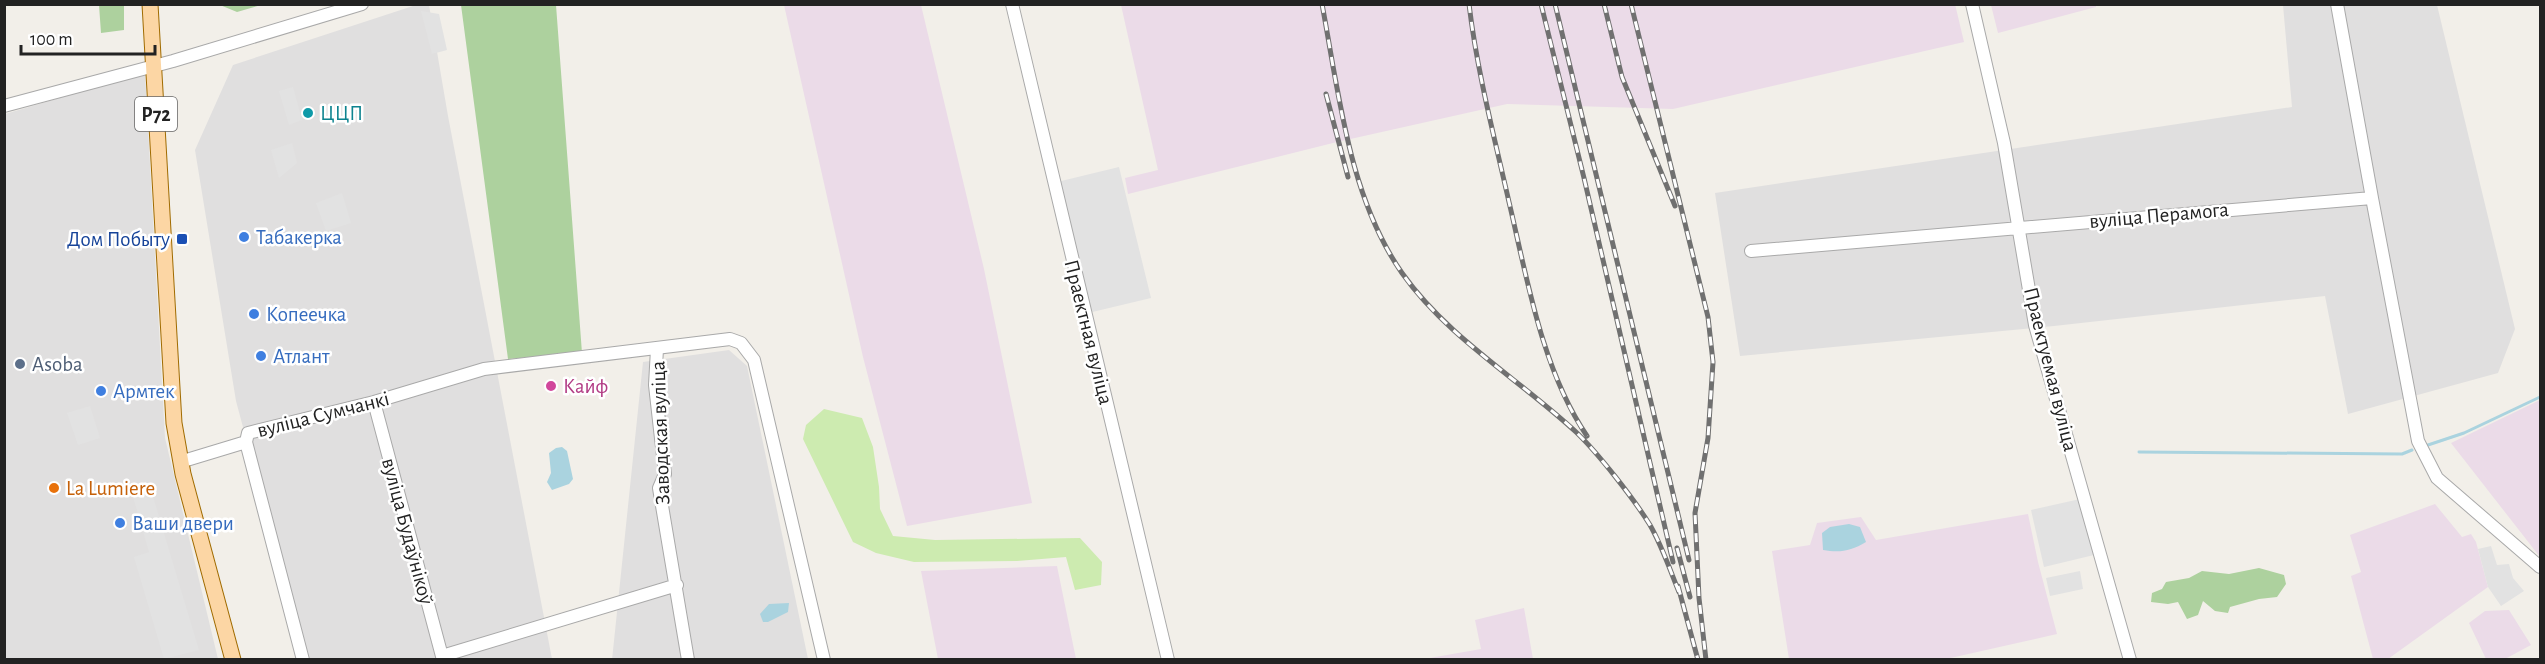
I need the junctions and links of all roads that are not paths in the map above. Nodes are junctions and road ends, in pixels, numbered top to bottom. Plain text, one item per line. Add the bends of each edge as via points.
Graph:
1 (150, 4) edge
2 (362, 4) edge
3 (1012, 4) edge
4 (1972, 4) edge
5 (2337, 4) edge
6 (153, 66) junction
7 (4, 106) edge
8 (2372, 198) junction
9 (2020, 226) junction
10 (1751, 251) dead end
11 (657, 349) junction
12 (374, 402) junction
13 (246, 442) junction
14 (180, 462) junction
15 (2541, 567) edge
16 (677, 585) junction
17 (443, 658) edge
18 (233, 660) edge
19 (303, 660) edge
20 (688, 660) edge
21 (824, 660) edge
22 (1168, 660) edge
23 (2130, 660) edge

1 - 6 main road, Р72
2 - 6 street
3 - 22 street, Праектная вуліца
4 - 9 street, Праектуемая вуліца
5 - 8 street
6 - 7 street
6 - 14 main road, Р72 via 174,423
8 - 9 street, вуліца Перамога
8 - 15 street via 2418,441 2437,478
9 - 10 street, вуліца Перамога
9 - 23 street, Праектуемая вуліца via 2035,325
11 - 12 street, вуліца Сумчанкі via 484,369
11 - 16 street, Заводская вуліца via 655,385 665,474 659,488
11 - 21 street, вуліца Сумчанкі via 730,339 741,343 754,360
12 - 13 street, вуліца Сумчанкі via 248,433
12 - 17 street, вуліца Будаўнікоў
13 - 14 street
13 - 19 street, вуліца Сумчанкі
14 - 18 main road, Р72
16 - 17 street
16 - 20 street, Заводская вуліца

